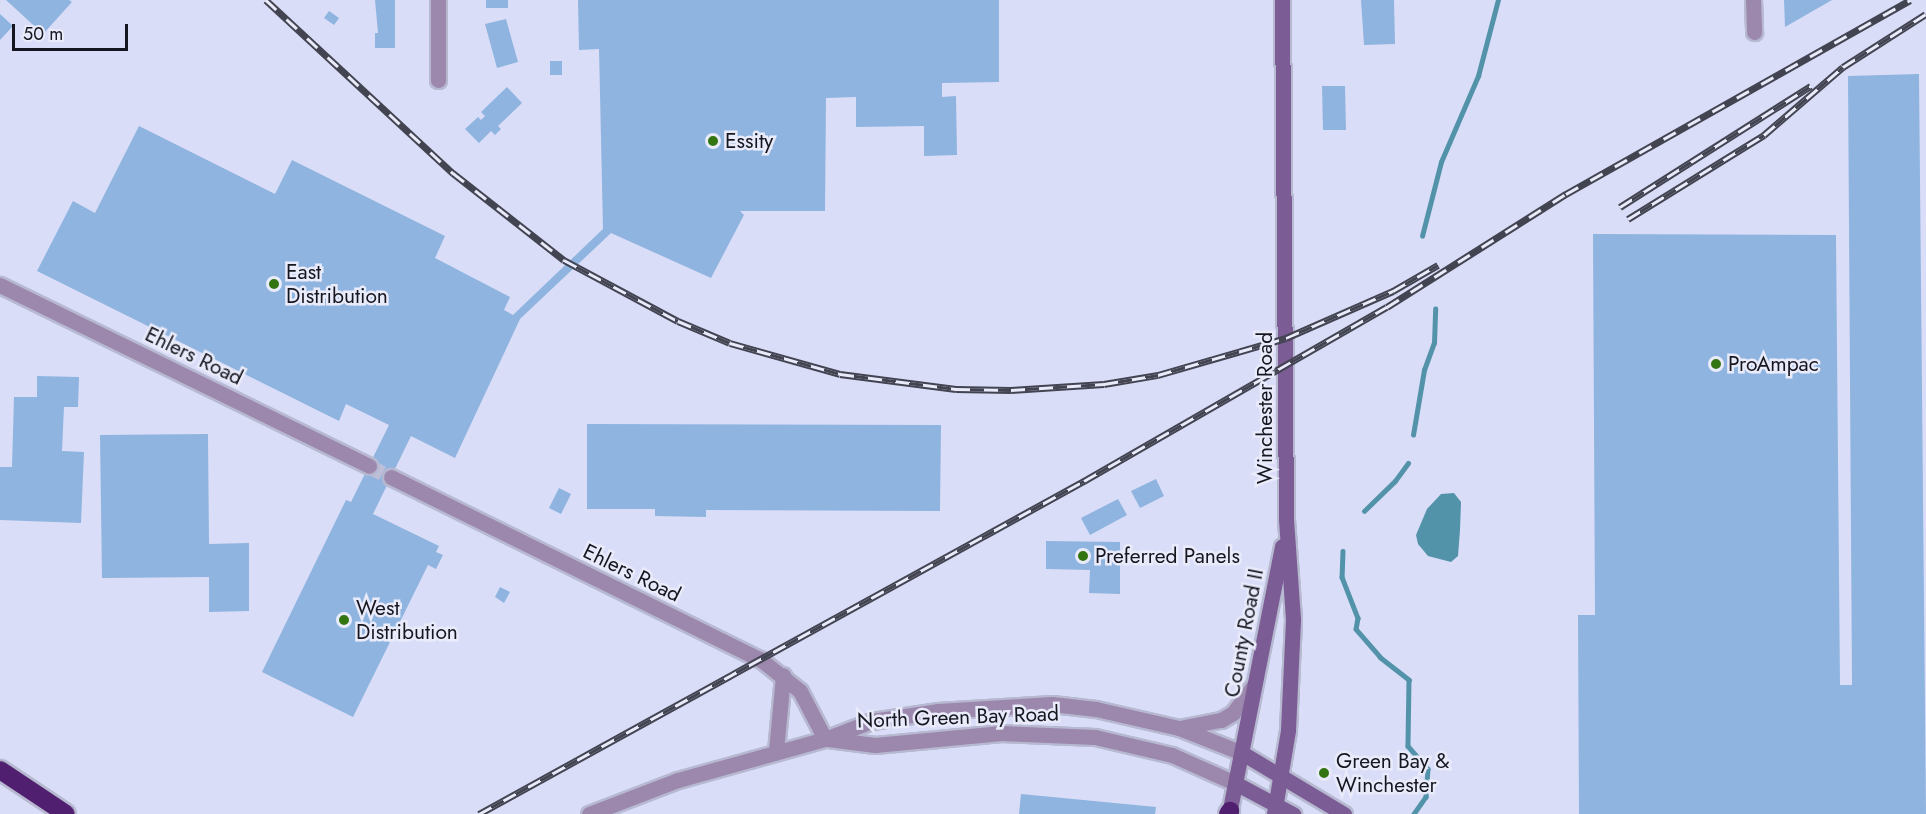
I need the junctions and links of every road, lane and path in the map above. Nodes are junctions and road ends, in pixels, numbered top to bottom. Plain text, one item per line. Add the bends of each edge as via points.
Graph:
1 (438, 0) edge
2 (1282, 0) edge
3 (1753, 0) edge
4 (1754, 32) dead end
5 (438, 80) dead end
6 (0, 285) edge
7 (369, 466) tunnel mouth
8 (391, 477) tunnel mouth
9 (1286, 519) junction
10 (783, 675) junction
11 (1256, 682) junction
12 (1179, 728) junction
13 (825, 739) junction
14 (776, 751) junction
15 (1242, 753) junction
16 (0, 770) edge
17 (1282, 775) junction
18 (1236, 784) junction
19 (1276, 808) edge
20 (1229, 813) edge
21 (66, 814) edge
22 (589, 814) edge
23 (1293, 814) edge
24 (1344, 814) edge

1 - 5 street
2 - 9 main road, Winchester Road
3 - 4 street
6 - 7 street, Ehlers Road
8 - 10 street, Ehlers Road via 760,659
9 - 11 main road, County Road II
9 - 17 main road, Winchester Road via 1293,619
10 - 13 street, Ehlers Road via 800,691
10 - 14 street
11 - 12 street via 1233,713 1221,720
11 - 15 main road, County Road II
12 - 13 street, North Green Bay Road via 1096,709 1022,705 872,721
12 - 15 street, North Green Bay Road
13 - 14 street, North Green Bay Road
13 - 18 street, North Green Bay Road via 875,745 1000,732 1095,737 1172,754
14 - 22 street, North Green Bay Road via 678,780
15 - 17 main road, North Green Bay Road
15 - 18 main road
16 - 21 highway
17 - 19 main road, Winchester Road
17 - 24 main road, North Green Bay Road
18 - 19 main road, North Green Bay Road
18 - 20 main road
19 - 23 main road, North Green Bay Road

